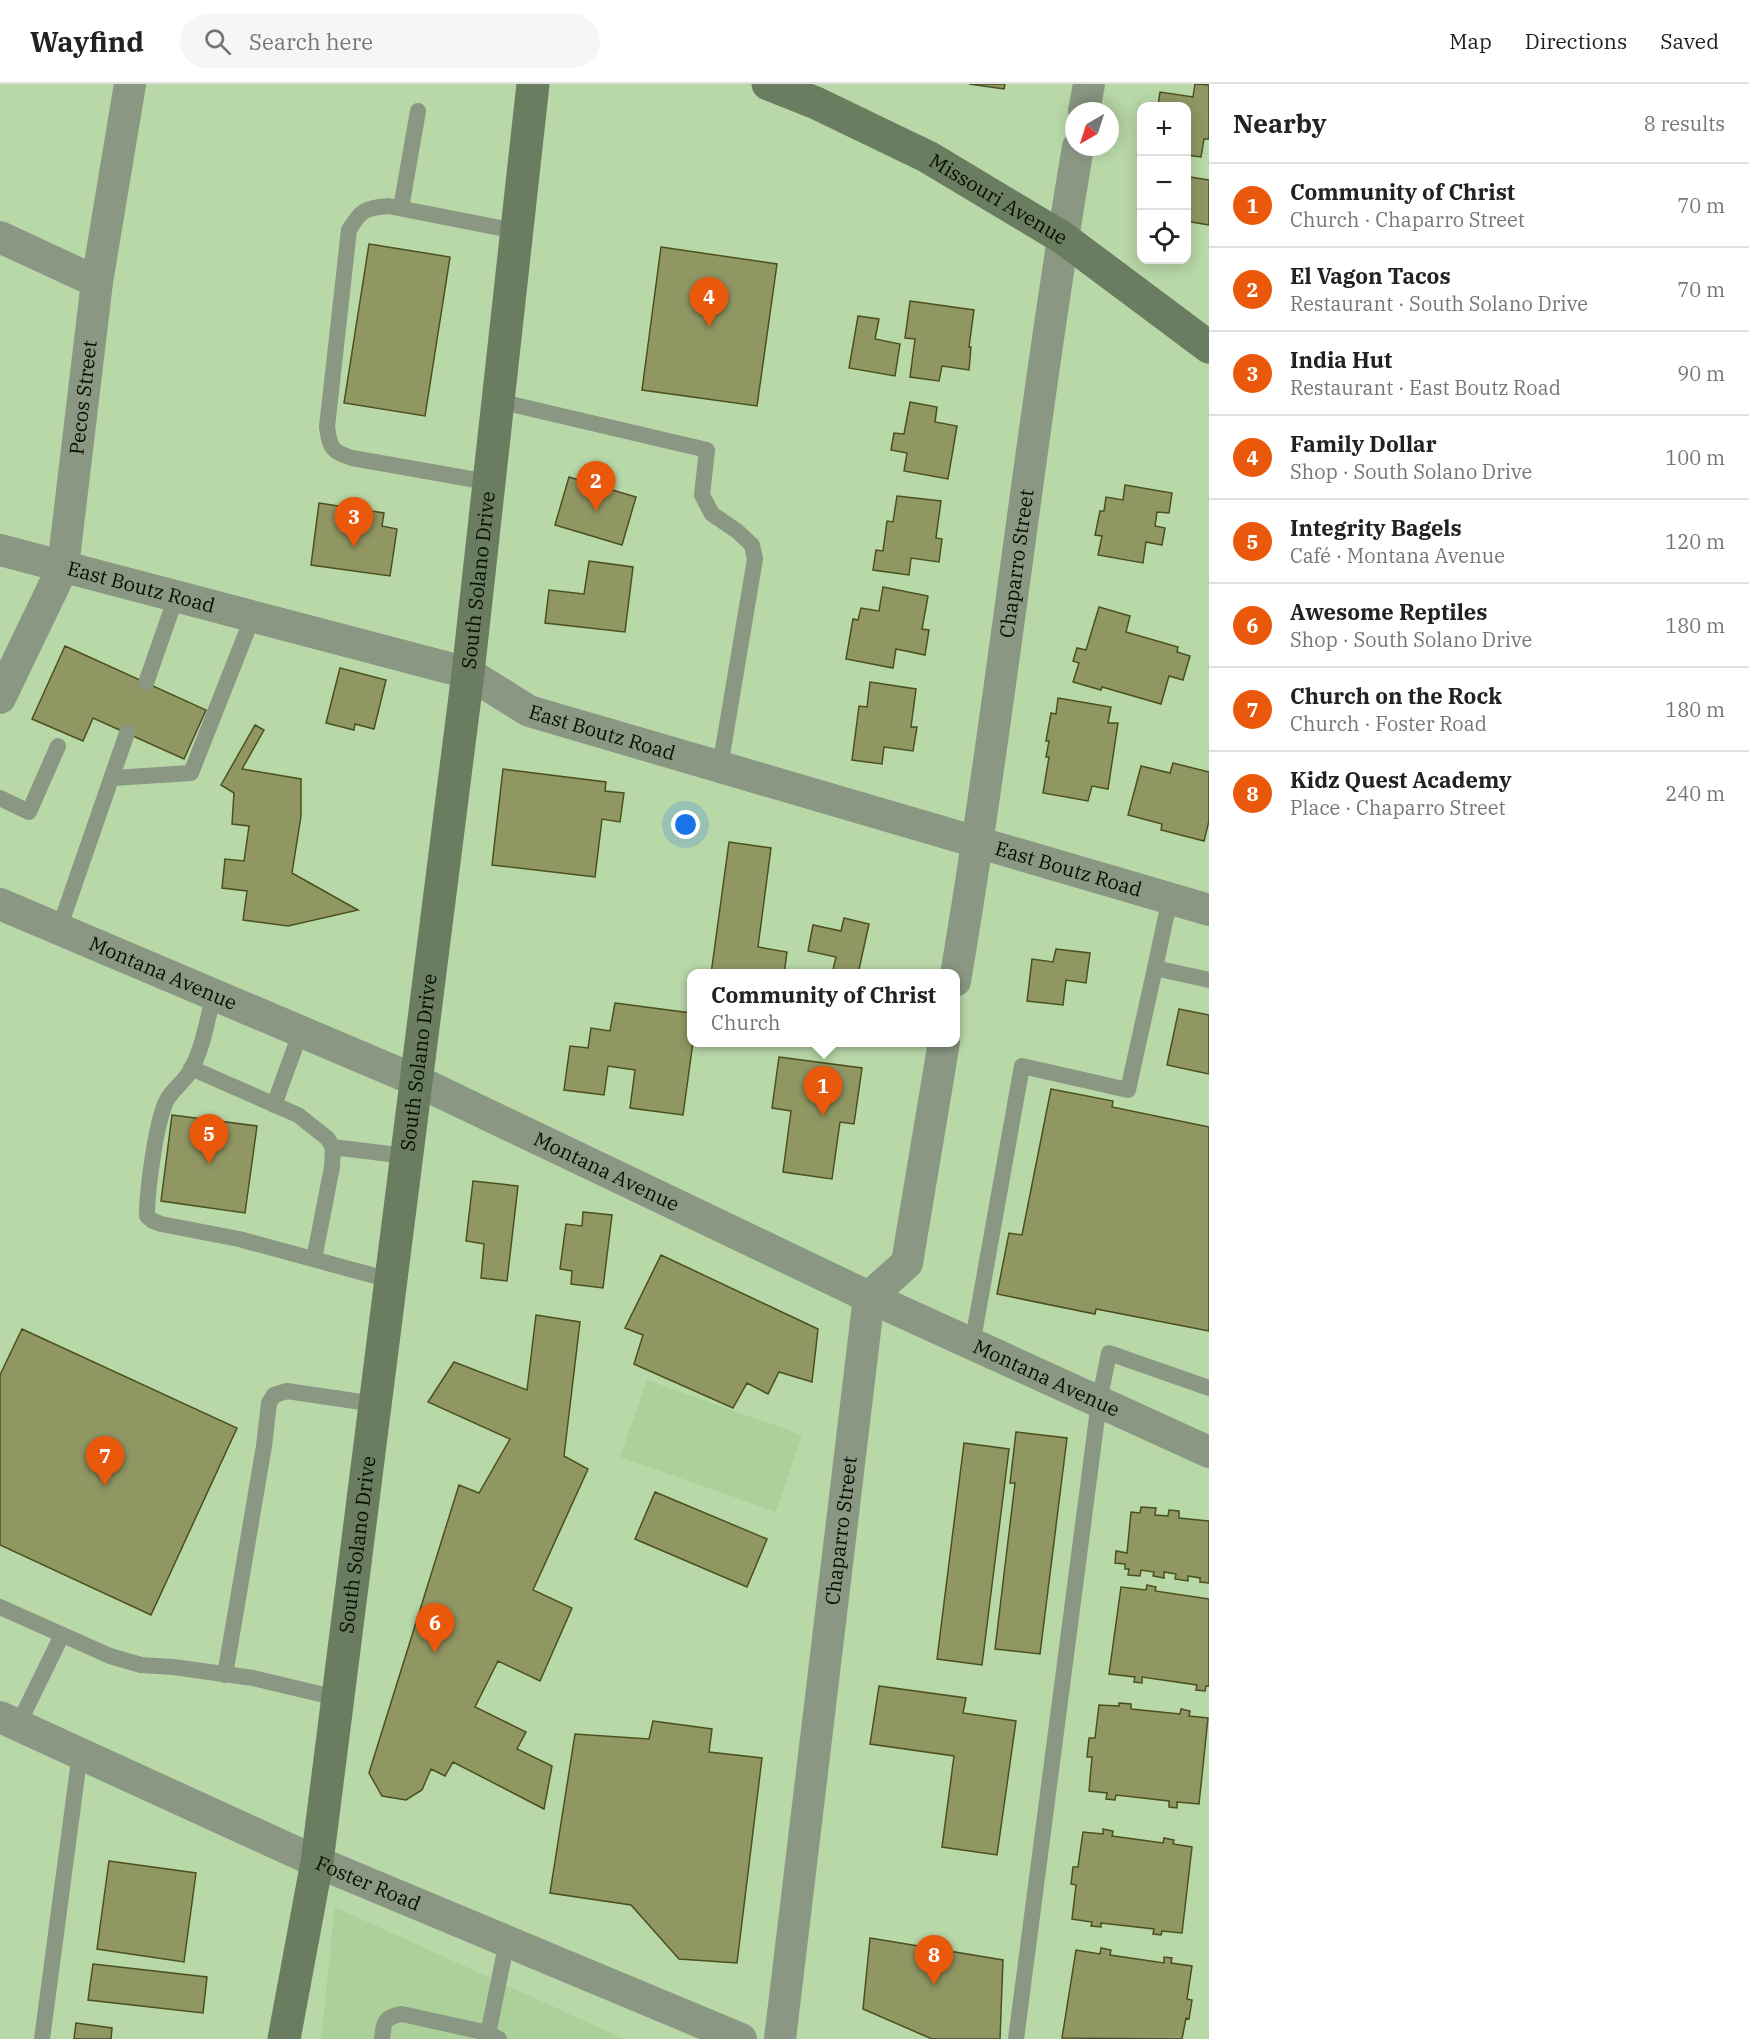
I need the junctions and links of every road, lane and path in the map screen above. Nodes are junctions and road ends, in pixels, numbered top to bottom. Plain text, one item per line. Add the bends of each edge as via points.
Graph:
1 (130, 84) edge
2 (533, 84) edge
3 (768, 84) edge
4 (1089, 84) edge
5 (1086, 102) edge
6 (418, 111) dead end
7 (1077, 156) edge
8 (401, 208) junction
9 (516, 231) junction
10 (0, 237) edge
11 (1063, 238) junction
12 (97, 282) junction
13 (1209, 347) edge
14 (498, 401) junction
15 (488, 482) junction
16 (0, 549) edge
17 (63, 567) junction
18 (177, 597) junction
19 (253, 616) junction
20 (468, 673) junction
21 (146, 683) dead end
22 (0, 698) edge
23 (127, 733) dead end
24 (58, 746) dead end
25 (720, 767) junction
26 (113, 778) junction
27 (0, 798) edge
28 (979, 841) junction
29 (1170, 898) junction
30 (0, 904) edge
31 (1209, 910) edge
32 (59, 929) junction
33 (1155, 968) junction
34 (957, 969) edge
35 (1209, 980) edge
36 (214, 994) junction
37 (301, 1031) junction
38 (943, 1047) edge
39 (191, 1068) junction
40 (415, 1080) junction
41 (274, 1104) junction
42 (333, 1147) junction
43 (406, 1156) junction
44 (314, 1259) junction
45 (390, 1280) junction
46 (869, 1297) junction
47 (972, 1345) junction
48 (1209, 1388) edge
49 (1099, 1402) junction
50 (375, 1404) junction
51 (1209, 1452) edge
52 (0, 1607) edge
53 (62, 1635) junction
54 (225, 1675) junction
55 (337, 1698) junction
56 (9, 1721) edge
57 (80, 1753) junction
58 (317, 1862) junction
59 (507, 1941) junction
60 (491, 2037) edge
61 (42, 2039) edge
62 (284, 2039) edge
63 (382, 2039) edge
64 (741, 2039) edge
65 (780, 2039) edge
66 (1016, 2039) edge

1 - 12 street, Pecos Street
2 - 9 street, South Solano Drive
3 - 11 street, Missouri Avenue via 928,157
4 - 5 street
6 - 8 lane
7 - 11 street, Chaparro Street
8 - 9 lane
8 - 15 lane via 368,208 349,230 327,427 330,444 336,453 352,458
9 - 14 street, South Solano Drive
10 - 12 street
11 - 13 street, Missouri Avenue
11 - 28 street, Chaparro Street
12 - 17 street, Pecos Street
14 - 15 street, South Solano Drive
14 - 25 lane via 707,450 702,495 712,514 752,545 755,559
15 - 20 street, South Solano Drive
16 - 17 street, East Boutz Road
17 - 18 street, East Boutz Road
17 - 22 street, Pecos Street
18 - 19 street, East Boutz Road
18 - 21 lane
19 - 20 street, East Boutz Road
19 - 26 lane via 191,773
20 - 25 street, East Boutz Road via 529,711
20 - 40 street, South Solano Drive
23 - 26 lane
24 - 27 lane via 29,812
25 - 28 street, East Boutz Road
26 - 32 lane
28 - 29 street, East Boutz Road
28 - 34 street, Chaparro Street
29 - 31 street, East Boutz Road
29 - 33 lane
30 - 32 street, Montana Avenue
32 - 36 street, Montana Avenue
33 - 35 lane
33 - 47 lane via 1128,1089 1022,1066
36 - 37 street, Montana Avenue
36 - 39 lane via 198,1056
37 - 40 street, Montana Avenue
37 - 41 lane
38 - 46 street via 907,1263
39 - 41 lane
39 - 44 lane via 168,1098 162,1114 147,1194 147,1216 161,1224
40 - 43 street, South Solano Drive
40 - 46 street, Montana Avenue
41 - 42 lane via 298,1115
42 - 43 lane
42 - 44 lane
43 - 45 street, South Solano Drive
44 - 45 lane
45 - 50 street, South Solano Drive
46 - 47 street, Montana Avenue
46 - 65 street, Chaparro Street
47 - 49 street, Montana Avenue
48 - 49 lane via 1109,1353
49 - 51 street, Montana Avenue
49 - 66 lane
50 - 54 lane via 286,1391 274,1395 269,1403
50 - 55 street, South Solano Drive
52 - 53 lane
53 - 54 lane via 141,1665
53 - 56 lane
54 - 55 lane
55 - 58 street, South Solano Drive
56 - 57 street, Foster Road
57 - 58 street, Foster Road
57 - 61 lane
58 - 59 street, Foster Road
58 - 62 street, South Solano Drive
59 - 60 lane
59 - 64 street, Foster Road
60 - 63 lane via 402,2014 391,2016 384,2023

